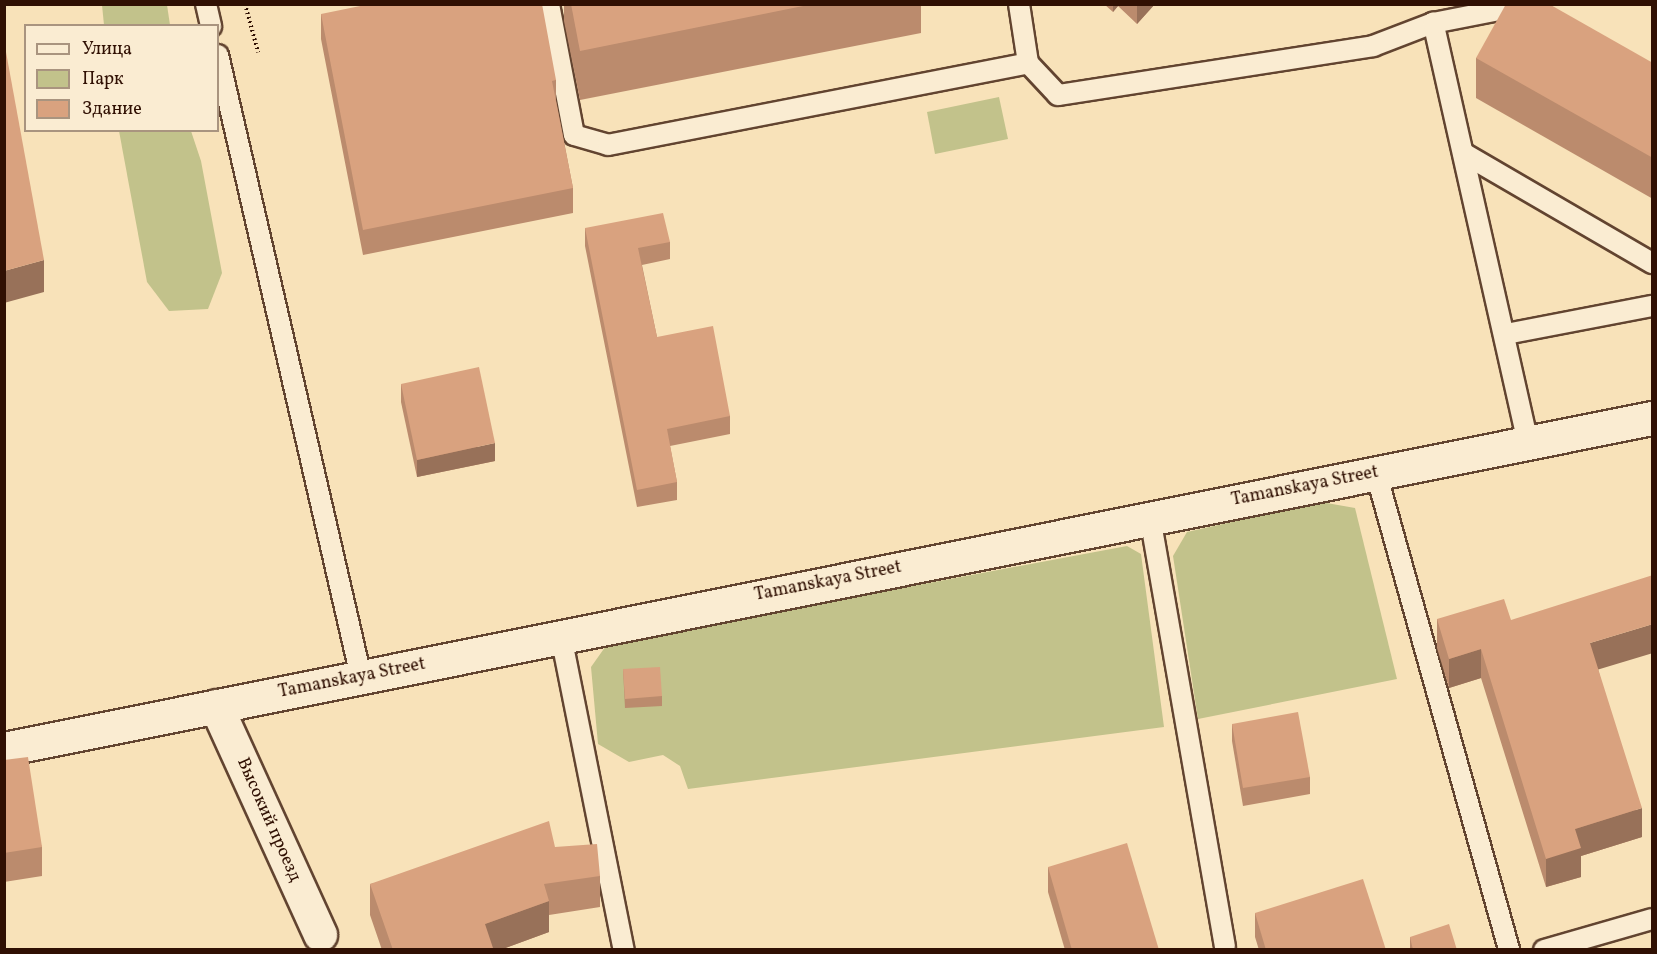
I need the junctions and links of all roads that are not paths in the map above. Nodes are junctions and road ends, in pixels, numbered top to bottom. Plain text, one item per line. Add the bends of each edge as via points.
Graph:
1 (206, 4) edge
2 (549, 4) edge
3 (1019, 4) edge
4 (1530, 4) edge
5 (1433, 23) junction
6 (211, 24) edge
7 (219, 59) edge
8 (1028, 63) junction
9 (1463, 153) junction
10 (1653, 263) edge
11 (1653, 306) edge
12 (1506, 334) junction
13 (1653, 418) edge
14 (1528, 443) junction
15 (1376, 473) junction
16 (1150, 517) junction
17 (561, 636) junction
18 (361, 677) junction
19 (216, 706) junction
20 (4, 749) edge
21 (1653, 919) edge
22 (320, 934) dead end
23 (1225, 946) dead end
24 (624, 950) edge
25 (1509, 950) edge
26 (1544, 950) edge

1 - 6 lane
2 - 8 lane via 573,135 608,145
3 - 8 lane
4 - 5 lane
5 - 8 lane via 1373,46 1058,95
5 - 9 lane
7 - 18 lane
9 - 10 lane
9 - 12 lane
11 - 12 lane
12 - 14 lane
13 - 14 street, Tamanskaya Street
14 - 15 street, Tamanskaya Street
15 - 16 street, Tamanskaya Street
15 - 25 lane
16 - 17 street, Tamanskaya Street
16 - 23 lane
17 - 18 street, Tamanskaya Street
17 - 24 lane
18 - 19 street, Tamanskaya Street
19 - 20 street, Tamanskaya Street
19 - 22 street, Высокий проезд
21 - 26 lane

